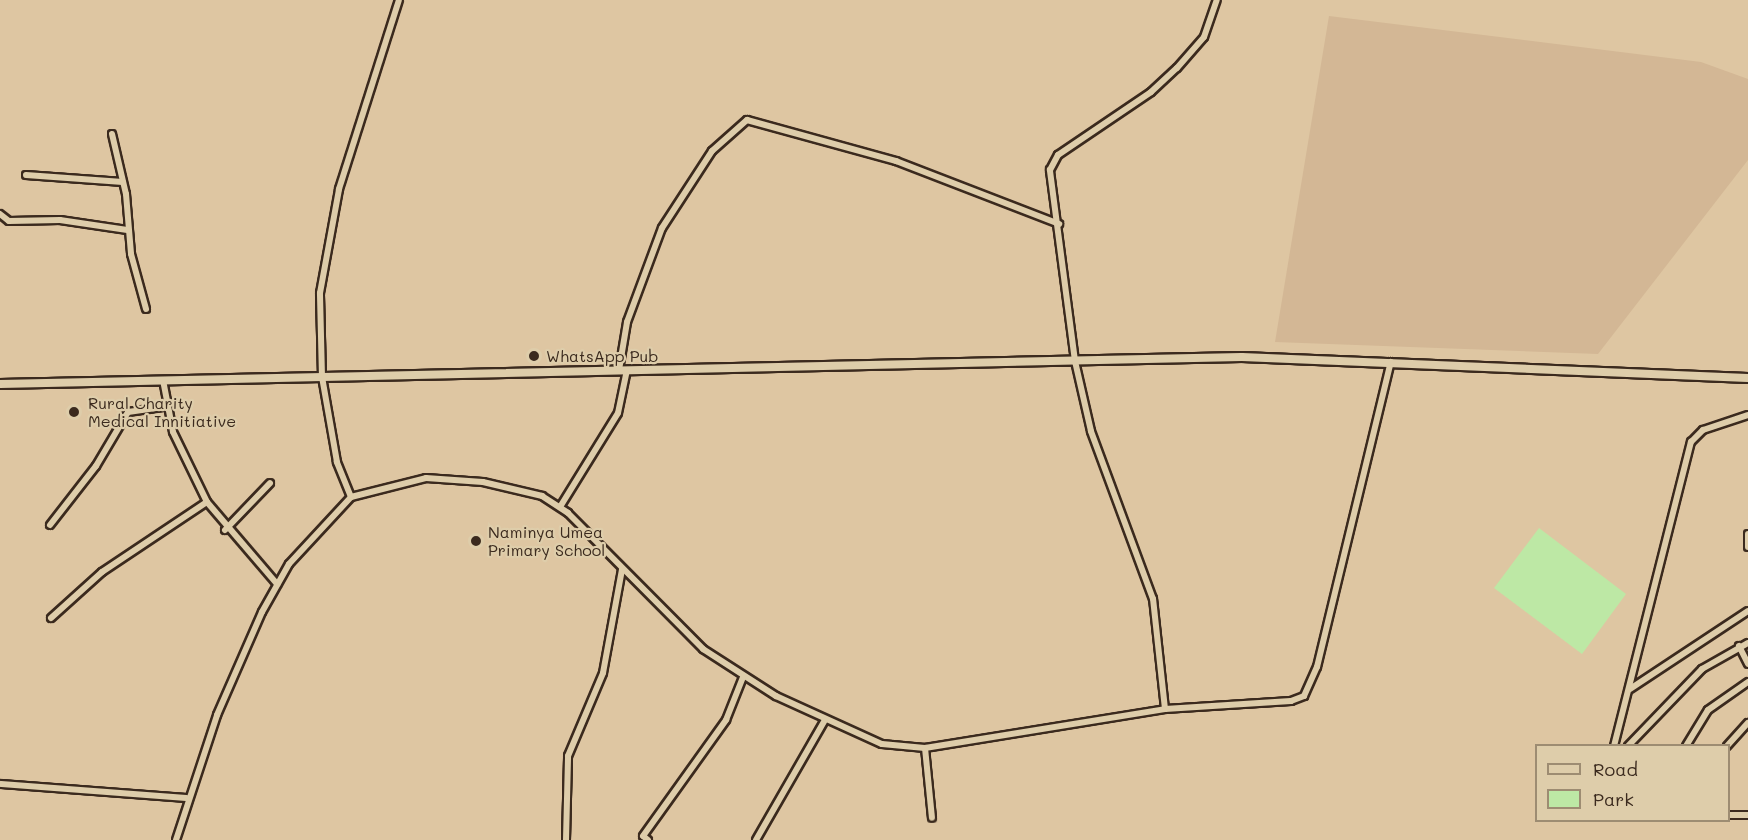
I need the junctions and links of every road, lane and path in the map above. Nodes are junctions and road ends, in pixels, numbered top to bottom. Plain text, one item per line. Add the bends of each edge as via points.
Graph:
1 (399, 0) edge
2 (1217, 0) edge
3 (112, 134) dead end
4 (26, 175) dead end
5 (123, 182) junction
6 (0, 214) edge
7 (1059, 224) junction
8 (127, 230) junction
9 (146, 309) dead end
10 (1075, 361) junction
11 (1391, 362) junction
12 (623, 370) junction
13 (322, 376) junction
14 (1748, 378) edge
15 (163, 380) junction
16 (0, 384) edge
17 (165, 406) junction
18 (1748, 415) edge
19 (270, 483) dead end
20 (351, 497) junction
21 (207, 502) junction
22 (560, 507) junction
23 (50, 525) dead end
24 (225, 530) junction
25 (1748, 534) edge
26 (1748, 547) edge
27 (622, 569) junction
28 (276, 584) junction
29 (1748, 611) edge
30 (51, 618) dead end
31 (1748, 643) edge
32 (1739, 646) junction
33 (1748, 664) edge
34 (743, 677) junction
35 (1748, 682) edge
36 (1629, 689) junction
37 (1165, 709) junction
38 (825, 720) junction
39 (1748, 723) edge
40 (1615, 744) edge
41 (1630, 744) edge
42 (1687, 744) edge
43 (1729, 744) edge
44 (925, 748) junction
45 (0, 784) edge
46 (186, 798) junction
47 (1730, 815) edge
48 (1748, 815) edge
49 (932, 818) dead end
50 (176, 840) edge
51 (566, 840) edge
52 (648, 840) edge
53 (756, 840) edge

1 - 13 street via 355,132 325,255
2 - 7 street via 1204,37 1164,81 1054,159
3 - 5 street
4 - 5 street
5 - 8 street
6 - 8 street via 9,221 60,220
7 - 10 street
7 - 12 street via 896,161 747,120 712,151 662,228 627,322
8 - 9 street
10 - 11 main road
10 - 12 main road
10 - 37 street via 1090,431 1153,599
11 - 14 main road
11 - 37 street via 1309,688 1291,701
12 - 13 main road
12 - 22 street via 618,413
13 - 15 main road
13 - 20 street via 337,462
15 - 16 main road
15 - 17 street
17 - 21 street
17 - 23 street via 128,412 96,466
18 - 36 street via 1703,430 1691,442
19 - 24 street
20 - 22 street via 404,480 451,478 515,488
20 - 28 street
21 - 24 street
21 - 30 street via 102,572
22 - 27 street
24 - 28 street
25 - 26 street
27 - 34 street via 680,628
27 - 51 street via 603,674 568,756
28 - 46 street via 239,659
29 - 36 street
31 - 32 street
32 - 33 street
32 - 41 street via 1702,669
34 - 38 street
34 - 52 street via 726,720 643,836
35 - 42 street via 1708,710
36 - 40 street
37 - 44 street
38 - 44 street via 882,744
38 - 53 street
39 - 43 street
44 - 49 street
45 - 46 street
46 - 50 street
47 - 48 street

